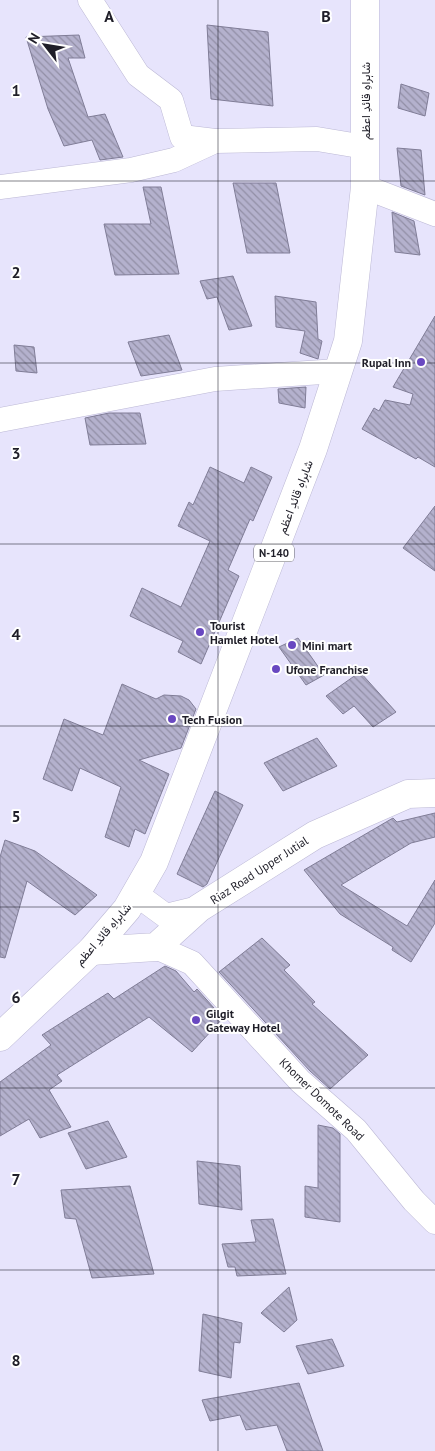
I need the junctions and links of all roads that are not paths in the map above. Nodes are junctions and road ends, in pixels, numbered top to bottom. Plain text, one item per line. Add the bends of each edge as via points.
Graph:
1 (90, 0) edge
2 (364, 0) edge
3 (215, 141) junction
4 (365, 147) junction
5 (0, 187) edge
6 (365, 188) junction
7 (435, 214) edge
8 (338, 371) junction
9 (0, 420) edge
10 (435, 794) edge
11 (136, 894) junction
12 (199, 908) junction
13 (156, 947) junction
14 (91, 951) junction
15 (0, 1037) edge
16 (435, 1222) edge

1 - 3 street via 138,75 171,100 182,137
2 - 4 main road, شاہراہِ قائدِ اعظم / N-140
3 - 4 street via 317,139
3 - 5 street via 174,160 131,170
4 - 6 main road, شاہراہِ قائدِ اعظم / N-140
6 - 7 street
6 - 8 main road, شاہراہِ قائدِ اعظم / N-140 via 348,341
8 - 9 street via 215,380
8 - 11 main road, شاہراہِ قائدِ اعظم / N-140 via 313,449 237,649 154,862
10 - 12 main road, Riaz Road Upper Jutial via 408,794 314,835
11 - 12 street via 166,916
11 - 14 main road, شاہراہِ قائدِ اعظم / N-140
12 - 13 main road, Riaz Road Upper Jutial
13 - 14 main road
13 - 16 street, Khomer Domote Road via 192,963 300,1081 356,1130
14 - 15 main road, شاہراہِ قائدِ اعظم / N-140

